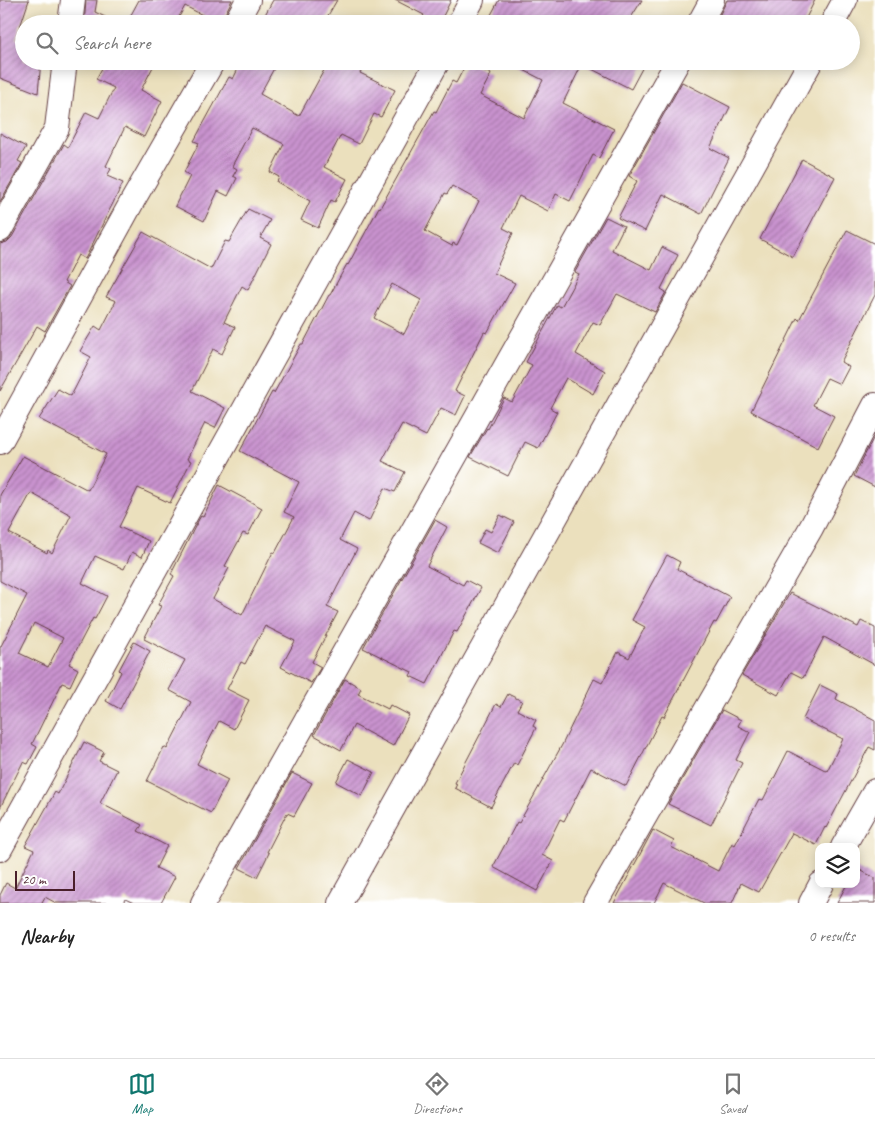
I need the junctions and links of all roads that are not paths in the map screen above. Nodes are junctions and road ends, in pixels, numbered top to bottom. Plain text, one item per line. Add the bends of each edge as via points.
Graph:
1 (73, 0) edge
2 (248, 0) edge
3 (472, 0) edge
4 (712, 0) edge
5 (845, 0) edge
6 (71, 15) edge
7 (239, 15) edge
8 (464, 15) edge
9 (704, 15) edge
10 (837, 15) edge
11 (65, 70) edge
12 (208, 70) edge
13 (433, 70) edge
14 (673, 70) edge
15 (806, 70) edge
16 (0, 230) edge
17 (875, 405) edge
18 (0, 442) edge
19 (875, 791) edge
20 (845, 843) edge
21 (0, 849) edge
22 (820, 888) edge
23 (203, 903) edge
24 (340, 903) edge
25 (594, 903) edge
26 (811, 903) edge

1 - 6 street
2 - 7 street
3 - 8 street
4 - 9 street
5 - 10 street
11 - 16 street via 57,128
12 - 18 street
13 - 21 street
14 - 23 street
15 - 24 street
17 - 25 street via 811,528
19 - 20 street
22 - 26 street

